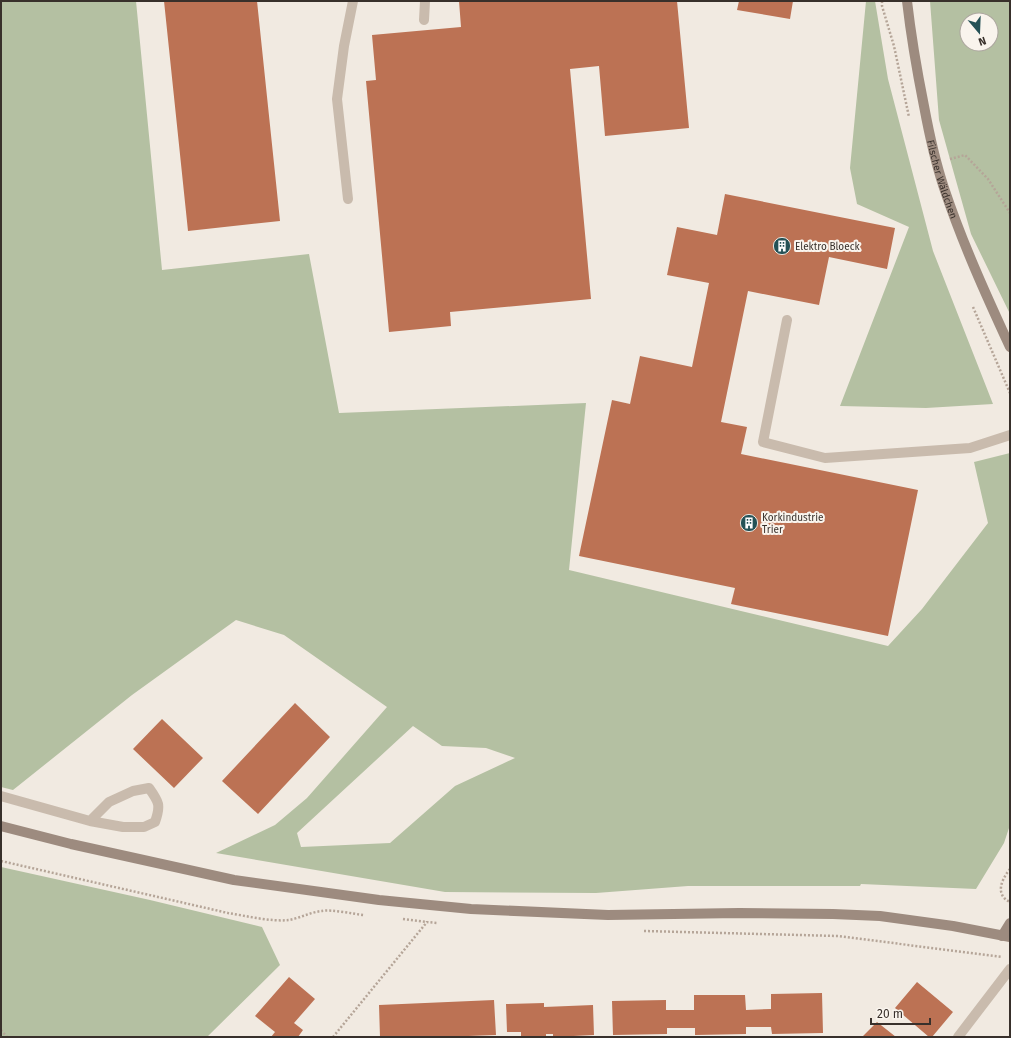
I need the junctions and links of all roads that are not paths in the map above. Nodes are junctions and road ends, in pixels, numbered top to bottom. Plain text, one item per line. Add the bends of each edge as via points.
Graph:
1 (353, 1) edge
2 (424, 1) edge
3 (907, 1) edge
4 (424, 20) dead end
5 (348, 199) dead end
6 (787, 320) dead end
7 (1010, 348) edge
8 (1010, 435) edge
9 (1, 796) edge
10 (90, 821) junction
11 (1, 826) edge
12 (1010, 923) edge
13 (1006, 936) edge
14 (1010, 969) edge
15 (958, 1037) edge

1 - 5 street via 344,46 338,99
2 - 4 street
3 - 7 main road, Filscher Wäldchen via 919,84 938,168 953,213
6 - 8 street via 763,442 825,458 970,448
9 - 10 street
10 - 10 street via 123,827 144,827 155,822 159,812 157,800 149,788 133,791 109,802
11 - 13 main road via 234,880 379,900 471,909 608,915 746,913 880,916
12 - 13 main road
14 - 15 street

